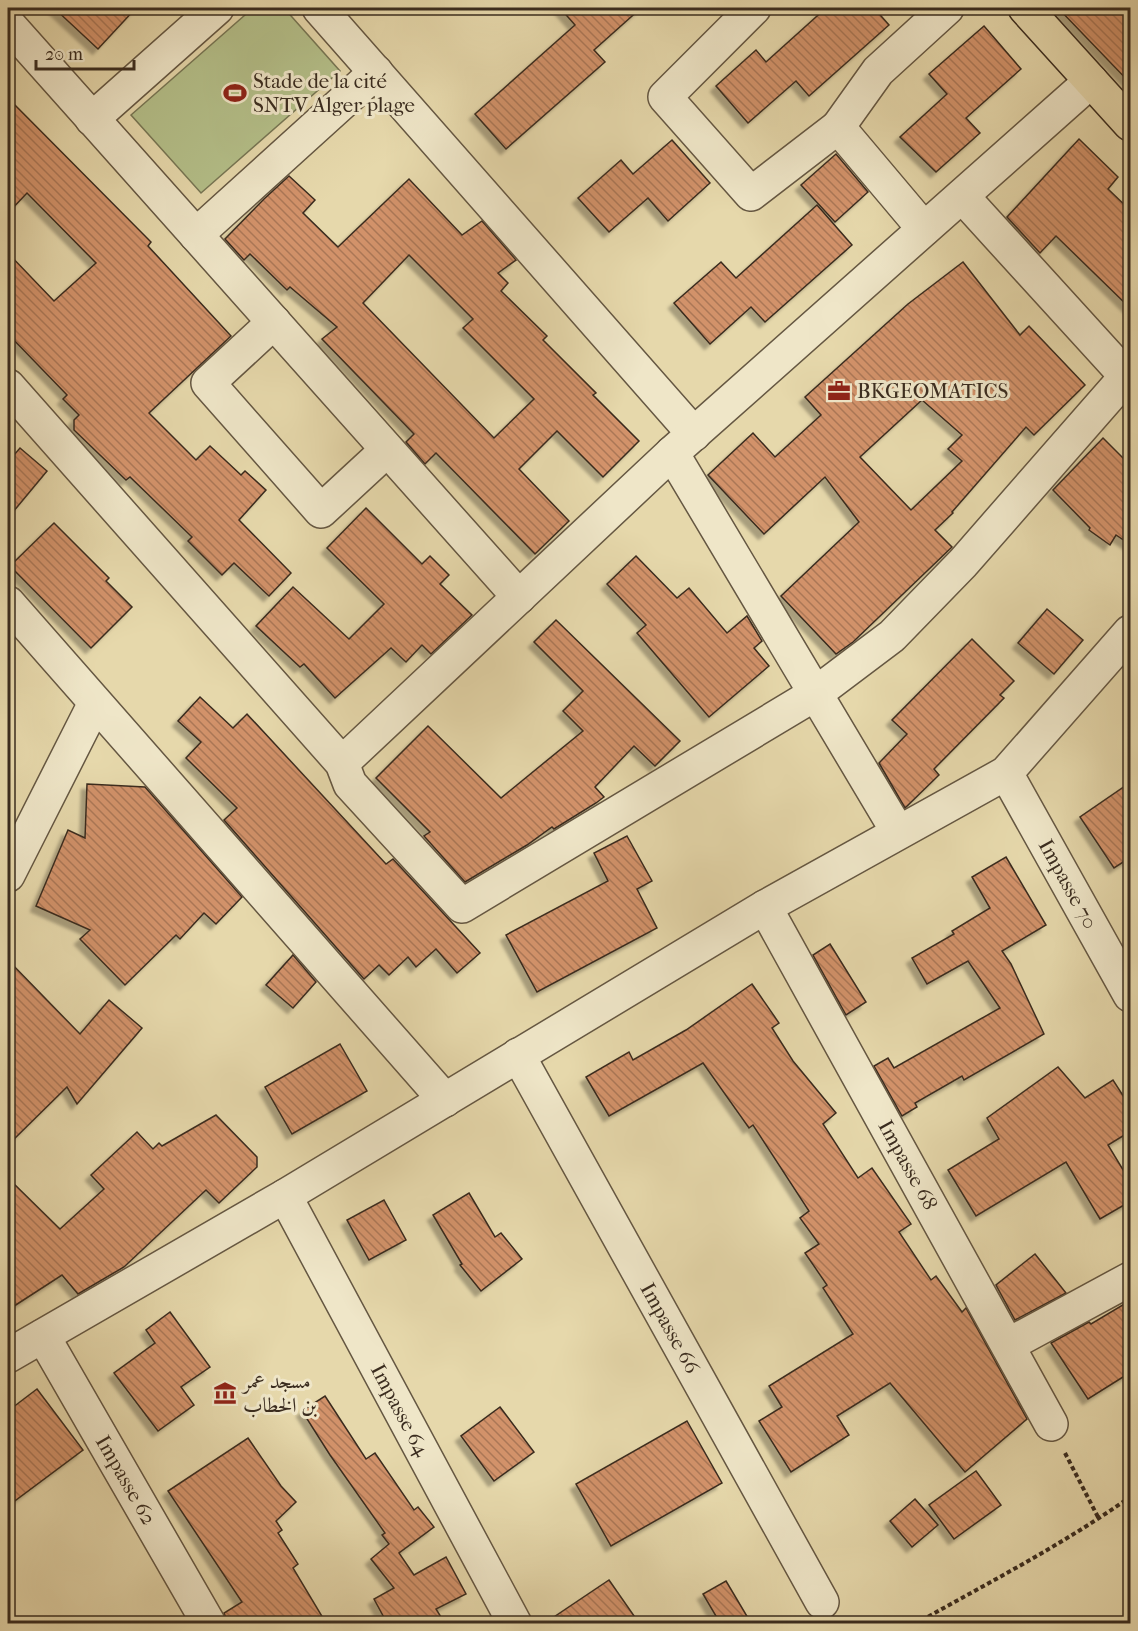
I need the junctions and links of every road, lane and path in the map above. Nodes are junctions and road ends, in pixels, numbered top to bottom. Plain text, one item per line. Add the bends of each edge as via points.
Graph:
1 (217, 8) edge
2 (319, 8) edge
3 (754, 8) edge
4 (947, 8) edge
5 (1025, 8) edge
6 (8, 24) edge
7 (376, 72) junction
8 (1091, 81) junction
9 (92, 119) junction
10 (1131, 124) edge
11 (838, 127) junction
12 (962, 196) junction
13 (924, 229) junction
14 (196, 235) junction
15 (274, 322) junction
16 (1128, 374) edge
17 (8, 386) edge
18 (683, 444) junction
19 (387, 450) junction
20 (519, 597) junction
21 (8, 603) edge
22 (1131, 632) edge
23 (815, 694) junction
24 (95, 703) junction
25 (342, 763) junction
26 (1006, 773) junction
27 (898, 832) junction
28 (8, 875) edge
29 (765, 907) junction
30 (1131, 995) edge
31 (519, 1055) junction
32 (444, 1100) junction
33 (285, 1196) junction
34 (1131, 1280) edge
35 (43, 1336) junction
36 (1008, 1345) junction
37 (8, 1356) edge
38 (1051, 1424) joint
39 (1131, 1497) edge
40 (1099, 1519) junction
41 (822, 1602) dead end
42 (209, 1623) edge
43 (516, 1623) edge
44 (915, 1623) edge

1 - 9 street
2 - 7 street
3 - 11 street via 665,97 751,194
4 - 11 street via 879,71
5 - 8 main road
6 - 9 street
7 - 14 street
7 - 18 street
8 - 10 main road
8 - 12 street
9 - 14 street
11 - 13 street
12 - 13 street
12 - 16 street
13 - 18 street
14 - 15 street
15 - 19 street
15 - 19 street via 208,383 321,512
16 - 23 street via 963,563 892,636
17 - 25 street
18 - 20 street
18 - 23 street
19 - 20 street
20 - 25 street
21 - 24 street
22 - 26 street
23 - 25 street via 462,906 350,784
23 - 27 street
24 - 28 street
24 - 32 street
26 - 27 street
26 - 30 street, Impasse 70
27 - 29 street
29 - 31 street
29 - 36 street, Impasse 68
31 - 32 street
31 - 41 street, Impasse 66
32 - 33 street
33 - 35 street
33 - 43 street, Impasse 64
34 - 36 street
35 - 37 street
35 - 42 street, Impasse 62
36 - 38 street, Impasse 68
38 - 40 path
39 - 40 path
40 - 44 path

